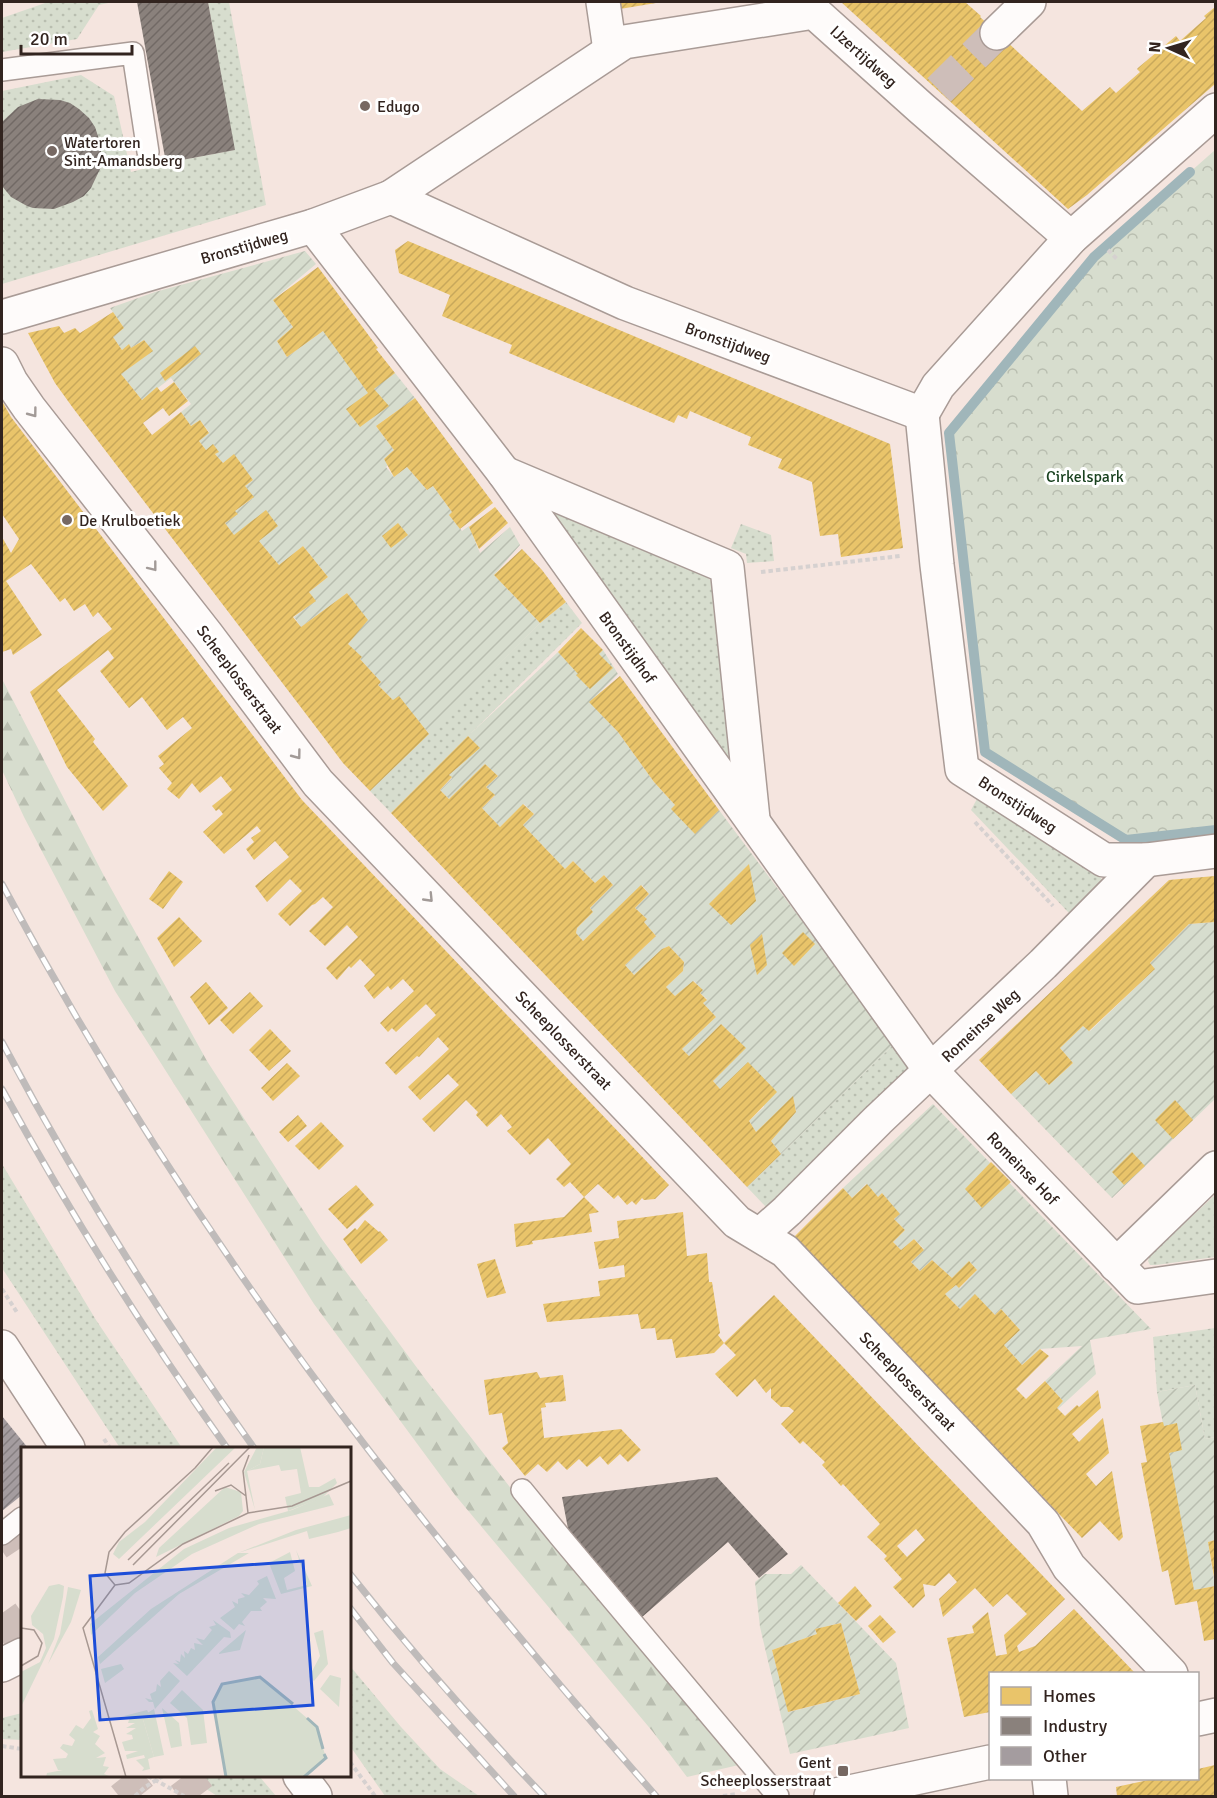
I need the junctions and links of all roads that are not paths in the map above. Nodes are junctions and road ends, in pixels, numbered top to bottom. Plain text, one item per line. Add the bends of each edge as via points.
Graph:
1 (603, 2) edge
2 (1029, 2) edge
3 (997, 33) tunnel mouth
4 (610, 50) junction
5 (2, 70) edge
6 (1215, 110) edge
7 (148, 152) dead end
8 (392, 197) junction
9 (314, 226) junction
10 (1071, 238) junction
11 (2, 317) edge
12 (2, 364) edge
13 (922, 414) junction
14 (504, 473) junction
15 (753, 820) junction
16 (1215, 851) edge
17 (1146, 860) junction
18 (931, 1071) junction
19 (1215, 1168) edge
20 (760, 1235) junction
21 (1116, 1265) junction
22 (1215, 1276) edge
23 (2, 1347) edge
24 (67, 1447) edge
25 (522, 1490) dead end
26 (21, 1519) edge
27 (2, 1534) edge
28 (21, 1656) edge
29 (2, 1665) edge
30 (1169, 1672) edge
31 (1215, 1715) edge
32 (1199, 1719) edge
33 (989, 1762) edge
34 (301, 1777) edge
35 (1049, 1780) edge
36 (847, 1795) edge
37 (315, 1797) edge
38 (778, 1797) edge
39 (1051, 1797) edge

1 - 4 street
2 - 3 street
4 - 8 street, IJzertijdweg
4 - 10 street, IJzertijdweg via 624,42 814,12 930,99
5 - 7 lane via 133,53
6 - 10 street
8 - 9 street, Bronstijdweg
8 - 13 street, Bronstijdweg via 625,303
9 - 11 street, Bronstijdweg
9 - 14 street, Bronstijdhof
10 - 13 street via 938,386
12 -> 20 street, Scheeplosserstraat via 29,408 318,783 736,1222
13 - 17 street, Bronstijdweg via 962,769 1104,860
14 - 15 street, Bronstijdhof
14 - 15 street, Bronstijdhof via 727,567
15 - 18 street, Bronstijdhof
16 - 17 street
17 - 18 street, Romeinse Weg
18 - 20 street, Romeinse Weg
18 - 21 street, Romeinse Hof
19 - 21 street
20 - 30 street, Scheeplosserstraat via 784,1251 1035,1514 1069,1568
21 - 22 street, Romeinse Hof via 1138,1287
23 - 24 street
25 - 38 lane
26 - 27 lane
28 - 29 street
31 - 32 street
33 - 36 street
34 - 37 street
35 - 39 street

